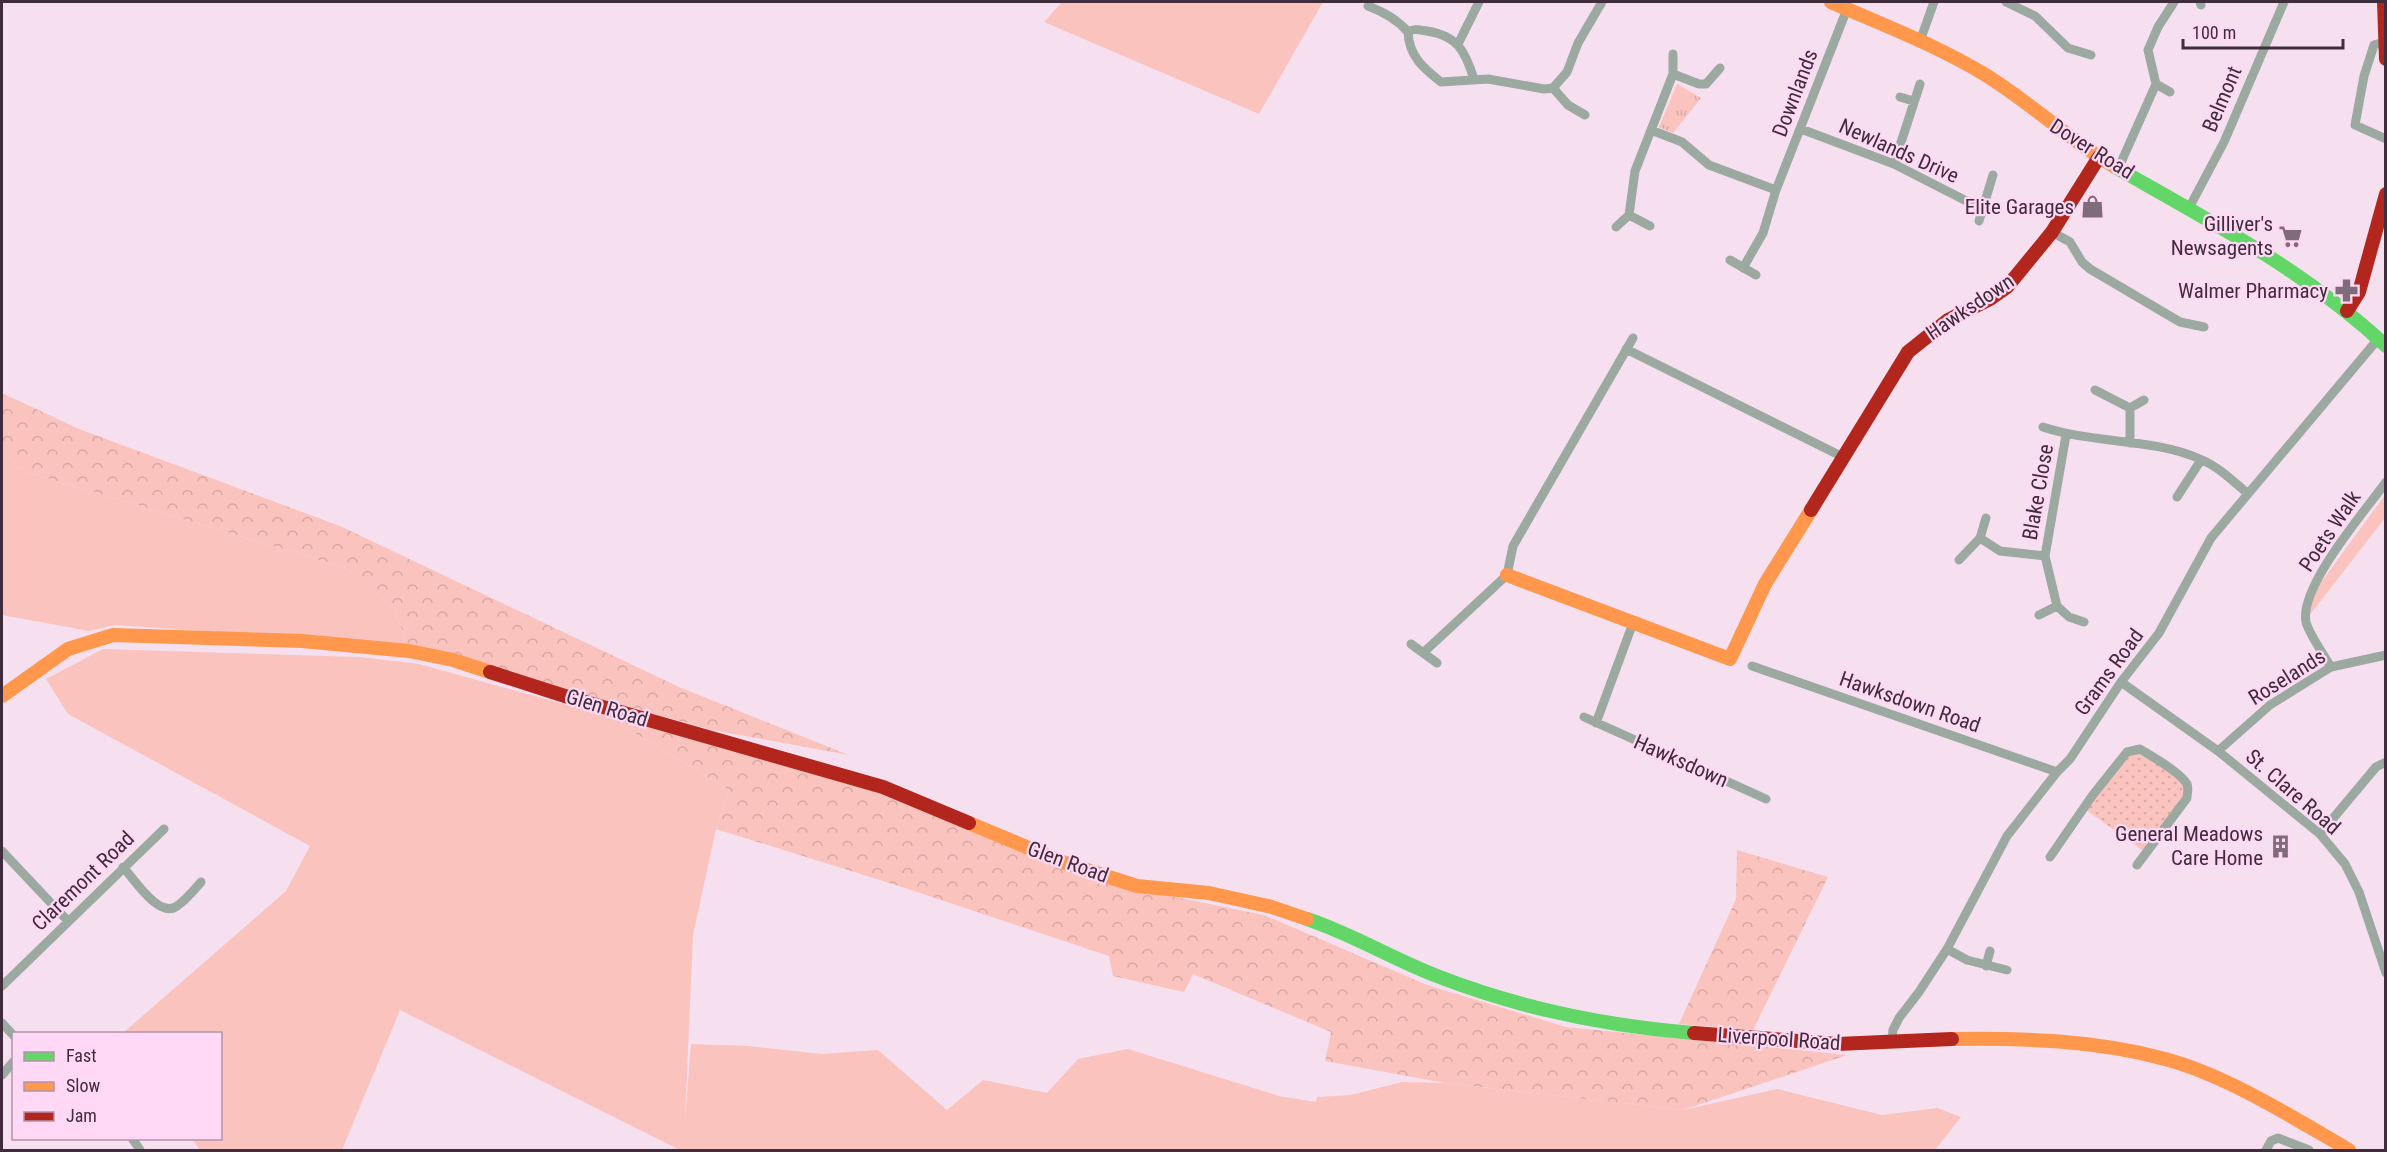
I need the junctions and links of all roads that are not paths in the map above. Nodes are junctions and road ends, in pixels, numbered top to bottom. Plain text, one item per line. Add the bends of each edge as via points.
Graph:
1 (1479, 2) edge
2 (1602, 2) edge
3 (1831, 2) edge
4 (1934, 2) edge
5 (2006, 2) edge
6 (2174, 2) edge
7 (2284, 2) edge
8 (2384, 2) edge
9 (1368, 6) dead end
10 (1847, 9) junction
11 (1408, 32) junction
12 (1920, 41) junction
13 (2384, 42) junction
14 (1458, 44) junction
15 (1673, 54) dead end
16 (2091, 55) dead end
17 (2385, 59) edge
18 (1720, 68) dead end
19 (1673, 74) junction
20 (1474, 79) junction
21 (1920, 84) dead end
22 (2156, 84) junction
23 (1553, 88) junction
24 (2170, 92) dead end
25 (1900, 97) dead end
26 (1913, 101) junction
27 (1585, 115) dead end
28 (1801, 129) junction
29 (1651, 130) junction
30 (2385, 139) edge
31 (2098, 157) junction
32 (1894, 164) junction
33 (2119, 167) junction
34 (1993, 175) dead end
35 (1776, 190) junction
36 (2385, 194) edge
37 (1982, 208) junction
38 (2189, 208) junction
39 (1629, 215) junction
40 (1979, 221) dead end
41 (1650, 226) dead end
42 (1616, 227) dead end
43 (2052, 232) junction
44 (1730, 260) dead end
45 (1743, 268) junction
46 (1756, 275) dead end
47 (2347, 311) junction
48 (2204, 327) dead end
49 (1633, 338) dead end
50 (2382, 342) edge
51 (1626, 349) junction
52 (2095, 390) dead end
53 (2144, 400) dead end
54 (2130, 408) junction
55 (2043, 427) dead end
56 (2066, 435) junction
57 (2130, 443) junction
58 (1844, 457) junction
59 (2201, 459) junction
60 (2385, 482) edge
61 (2248, 494) junction
62 (2177, 497) dead end
63 (1986, 518) dead end
64 (1980, 538) junction
65 (2045, 556) junction
66 (1959, 560) dead end
67 (1507, 575) junction
68 (2057, 606) junction
69 (2039, 615) dead end
70 (2084, 622) dead end
71 (1633, 623) junction
72 (1411, 644) dead end
73 (1423, 653) junction
74 (2385, 655) edge
75 (1437, 663) dead end
76 (1752, 666) dead end
77 (2331, 667) junction
78 (2121, 682) junction
79 (2, 696) edge
80 (1584, 717) dead end
81 (1596, 723) junction
82 (2218, 752) junction
83 (2385, 762) edge
84 (2057, 772) junction
85 (1766, 799) dead end
86 (164, 829) dead end
87 (2320, 834) junction
88 (2, 851) edge
89 (2050, 857) dead end
90 (2137, 865) dead end
91 (123, 867) junction
92 (201, 882) dead end
93 (1209, 893) joint
94 (67, 920) junction
95 (1947, 949) junction
96 (1990, 951) dead end
97 (1986, 966) junction
98 (2007, 970) dead end
99 (2385, 973) edge
100 (2, 986) edge
101 (1892, 1040) junction
102 (12, 1063) edge
103 (2, 1075) edge
104 (2266, 1150) edge
105 (2309, 1150) edge
106 (2349, 1150) edge

1 - 14 street
2 - 23 street via 1578,43 1567,72
3 - 10 street, Dover Road
4 - 12 street
5 - 16 street via 2035,16 2068,48
6 - 22 street via 2148,50
7 - 38 street, Belmont via 2224,142
8 - 13 street
9 - 11 street via 1401,23
10 - 12 street, Dover Road
10 - 28 street, Downlands
11 - 14 street via 1435,32
11 - 20 street via 1408,41 1420,65 1441,82
12 - 31 street, Dover Road via 1988,77
13 - 17 street
13 - 30 street via 2374,45 2355,125
14 - 20 street
15 - 19 street
18 - 19 street via 1706,84
19 - 29 street
20 - 23 street
21 - 26 street
22 - 24 street
22 - 33 street
23 - 27 street via 1568,105
25 - 26 street
26 - 32 street
28 - 32 street, Newlands Drive
28 - 35 street, Downlands
29 - 35 street via 1682,142 1709,165
29 - 39 street via 1635,171
31 - 33 street, Dover Road
31 - 43 street, Hawksdown
32 - 37 street, Newlands Drive
33 - 38 street, Dover Road
34 - 37 street, Newlands Drive
35 - 45 street, Downlands via 1763,232
36 - 47 street via 2359,292
37 - 40 street, Newlands Drive
38 - 47 street, Dover Road via 2278,262
39 - 41 street
39 - 42 street
43 - 48 street via 2070,242 2090,269 2180,322
43 - 58 street, Hawksdown via 2007,287 1948,320 1908,352
44 - 45 street
45 - 46 street
47 - 50 street, Dover Road
49 - 51 street
50 - 61 street, Grams Road
51 - 58 street
51 - 67 street via 1513,546
52 - 54 street
53 - 54 street
54 - 57 street
55 - 56 street, Blake Close
56 - 57 street, Blake Close
56 - 65 street, Blake Close
57 - 59 street, Blake Close
58 - 71 street, Hawksdown via 1765,584 1730,659
59 - 61 street, Blake Close
59 - 62 street
60 - 77 street, Poets Walk via 2324,568 2308,601 2306,622
61 - 78 street, Grams Road via 2211,538 2159,633
63 - 64 street
64 - 65 street, Blake Close via 2000,551
64 - 66 street
65 - 68 street, Blake Close
67 - 71 street, Hawksdown
67 - 73 street
68 - 69 street
68 - 70 street via 2069,617
71 - 81 street
72 - 73 street
73 - 75 street
74 - 77 street, Roselands
76 - 84 street, Hawksdown Road
77 - 82 street, Roselands via 2270,705
78 - 82 street, St. Clare Road
78 - 84 street, Grams Road via 2070,759
79 - 93 street, Glen Road via 68,649 113,635 302,641 409,651 453,660 883,787 1065,863 1137,886
80 - 81 street, Hawksdown
81 - 85 street, Hawksdown
82 - 87 street, St. Clare Road
83 - 87 street via 2376,767
84 - 95 street, Grams Road via 2007,836
86 - 91 street, Claremont Road
87 - 99 street, St. Clare Road via 2345,864 2359,892
88 - 94 street
89 - 90 street via 2091,796 2127,752 2140,749 2188,787 2187,798
91 - 92 street via 165,910 176,907
91 - 94 street, Claremont Road
93 - 101 street, Liverpool Road via 1272,907 1323,924 1437,976 1549,1012 1739,1038 1838,1044
94 - 100 street, Claremont Road
95 - 97 street
95 - 101 street, Grams Road via 1899,1018
96 - 97 street
97 - 98 street
101 - 106 street, Liverpool Road via 2017,1038 2106,1047 2166,1059 2246,1092
102 - 103 street
104 - 105 street via 2278,1138

